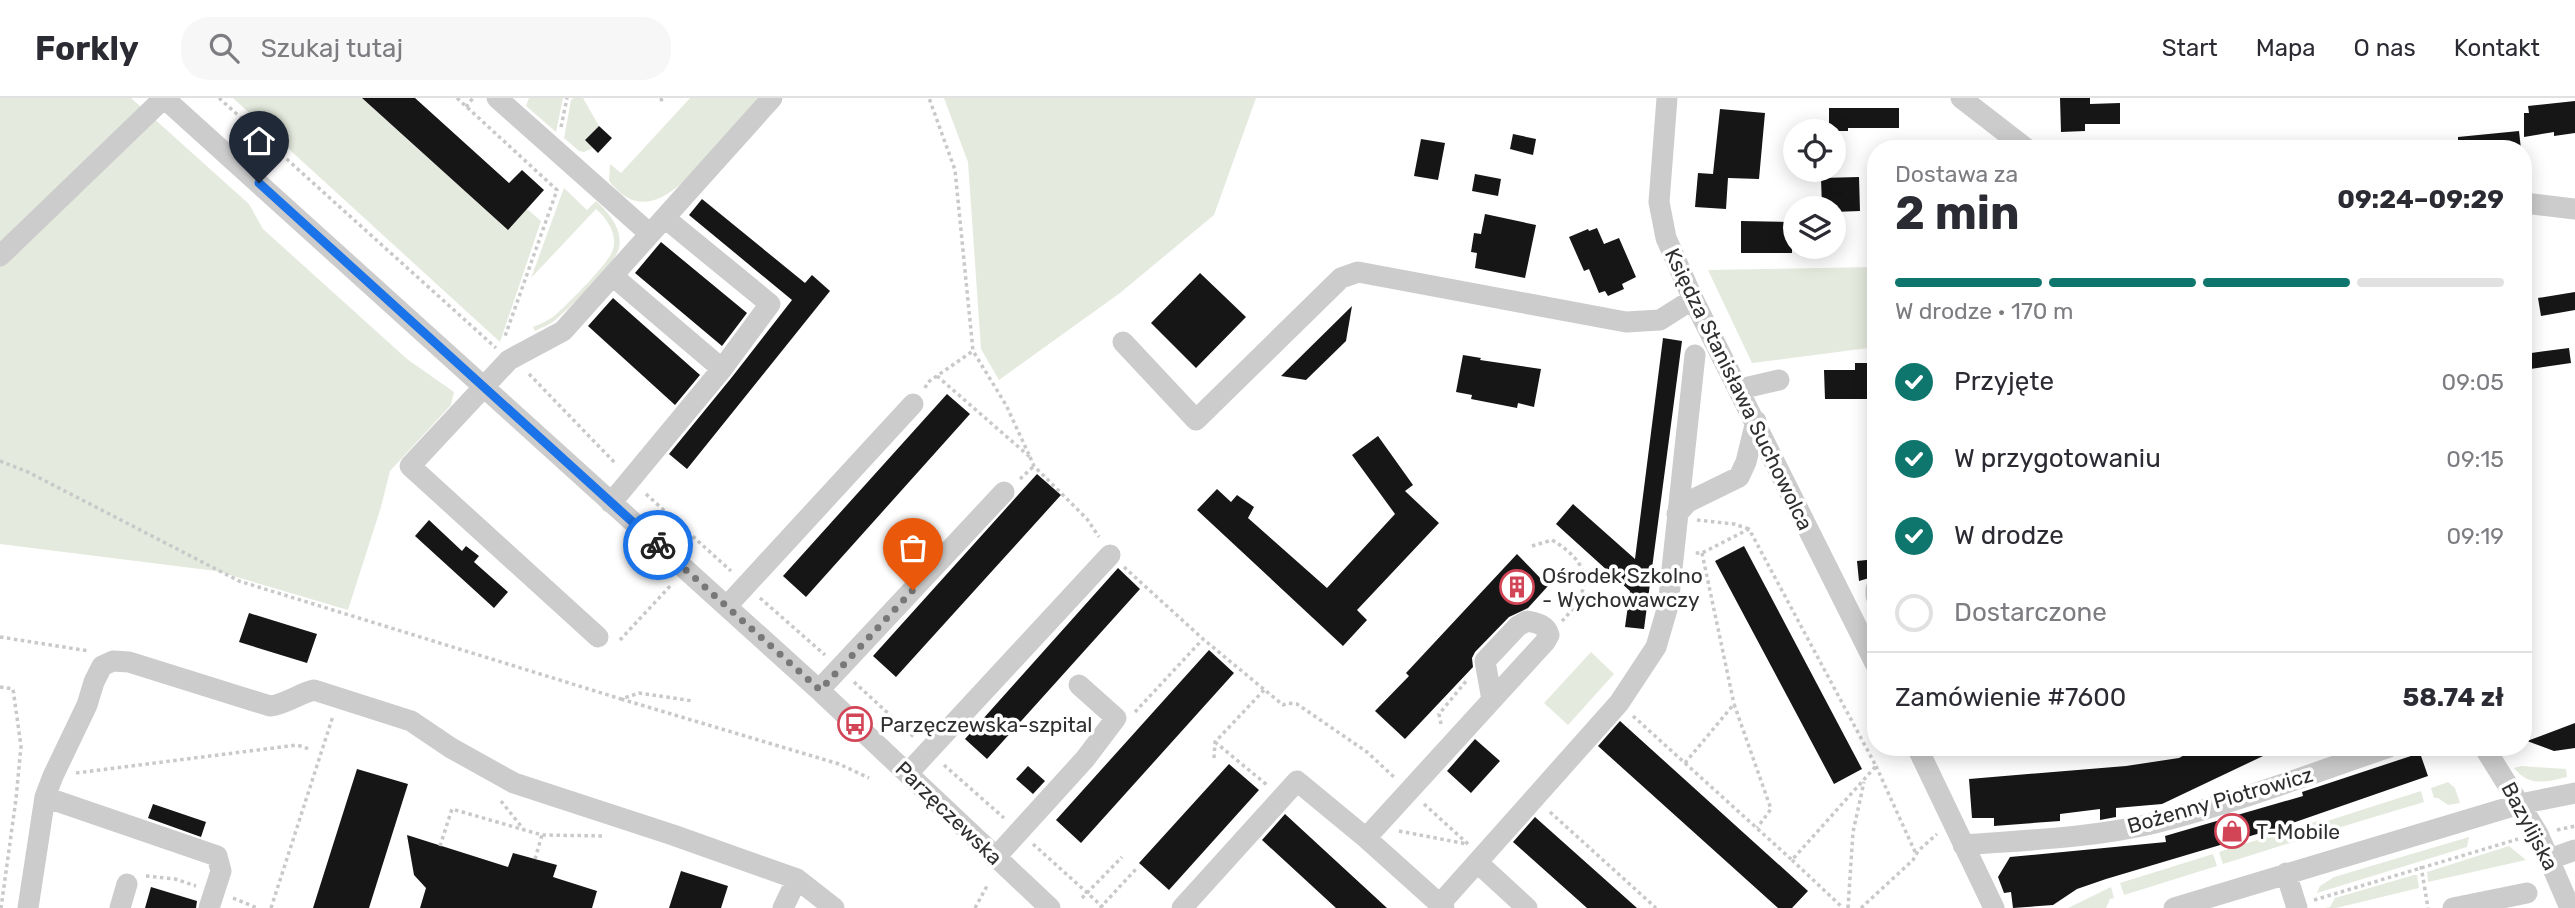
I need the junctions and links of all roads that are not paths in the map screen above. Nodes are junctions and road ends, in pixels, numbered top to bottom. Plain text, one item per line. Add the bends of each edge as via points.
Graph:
1 (164, 98) edge
2 (497, 98) edge
3 (772, 98) edge
4 (1667, 98) edge
5 (1961, 98) edge
6 (2015, 140) edge
7 (2532, 204) edge
8 (2575, 209) edge
9 (665, 218) junction
10 (650, 234) junction
11 (0, 257) edge
12 (614, 277) junction
13 (1693, 299) junction
14 (1123, 342) dead end
15 (1695, 355) dead end
16 (722, 369) junction
17 (1779, 380) dead end
18 (483, 386) junction
19 (1740, 389) junction
20 (913, 404) road end
21 (1756, 421) junction
22 (1004, 492) dead end
23 (611, 503) junction
24 (1684, 519) junction
25 (1110, 555) road end
26 (727, 606) junction
27 (1867, 632) edge
28 (598, 637) road end
29 (1079, 685) dead end
30 (820, 690) junction
31 (1492, 700) junction
32 (1926, 756) edge
33 (2364, 756) edge
34 (2490, 756) edge
35 (908, 773) junction
36 (2575, 793) edge
37 (45, 797) junction
38 (2520, 804) junction
39 (1371, 832) junction
40 (1963, 845) junction
41 (2575, 850) edge
42 (1476, 855) junction
43 (996, 858) junction
44 (2550, 859) junction
45 (2286, 873) junction
46 (797, 879) junction
47 (127, 884) dead end
48 (2527, 893) dead end
49 (1044, 906) edge
50 (1442, 906) edge
51 (28, 908) edge
52 (120, 908) edge
53 (209, 908) edge
54 (783, 908) edge
55 (834, 908) edge
56 (1182, 908) edge
57 (1527, 908) edge
58 (1994, 908) edge
59 (2174, 908) edge
60 (2297, 908) edge
61 (2453, 908) edge
62 (2571, 908) edge

1 - 11 street
1 - 18 street, Parzęczewska
2 - 10 street
3 - 9 street
4 - 13 street, Księdza Stanisława Suchowolca via 1659,202 1666,238
5 - 6 street
7 - 8 street
9 - 10 street
9 - 16 street via 770,304
10 - 12 street
12 - 16 street
12 - 18 street via 563,331 509,360
13 - 14 street via 1660,320 1626,322 1358,272 1341,278 1196,420
13 - 19 street, Księdza Stanisława Suchowolca
15 - 24 street
16 - 23 street
17 - 19 street
18 - 23 street, Parzęczewska
18 - 28 street via 410,466
19 - 21 street, Księdza Stanisława Suchowolca
20 - 26 street
21 - 24 street via 1739,477 1688,502
21 - 27 street, Księdza Stanisława Suchowolca via 1809,534
22 - 30 street
23 - 26 street, Parzęczewska
24 - 42 street via 1657,647 1619,703 1535,799
25 - 35 street
26 - 30 street, Parzęczewska
29 - 43 street via 1116,718
30 - 35 street, Parzęczewska
31 - 31 street via 1545,642 1547,629 1527,621 1485,661
31 - 39 street
32 - 40 street
33 - 40 street, Bożenny Piotrowicz via 2154,823 2092,834
34 - 38 street, Bazylijska
35 - 43 street, Parzęczewska
36 - 38 street
37 - 46 street via 102,666 129,662 270,706 304,692 327,692 411,721 514,783
37 - 51 street
37 - 53 street via 217,856 221,871
38 - 44 street, Bazylijska
38 - 45 street
39 - 50 street
39 - 56 street via 1297,781
40 - 58 street
41 - 44 street
42 - 50 street
42 - 57 street
43 - 49 street, Parzęczewska
44 - 62 street, Bazylijska
45 - 59 street
45 - 60 street
46 - 54 street
46 - 55 street
47 - 52 street
48 - 61 street

